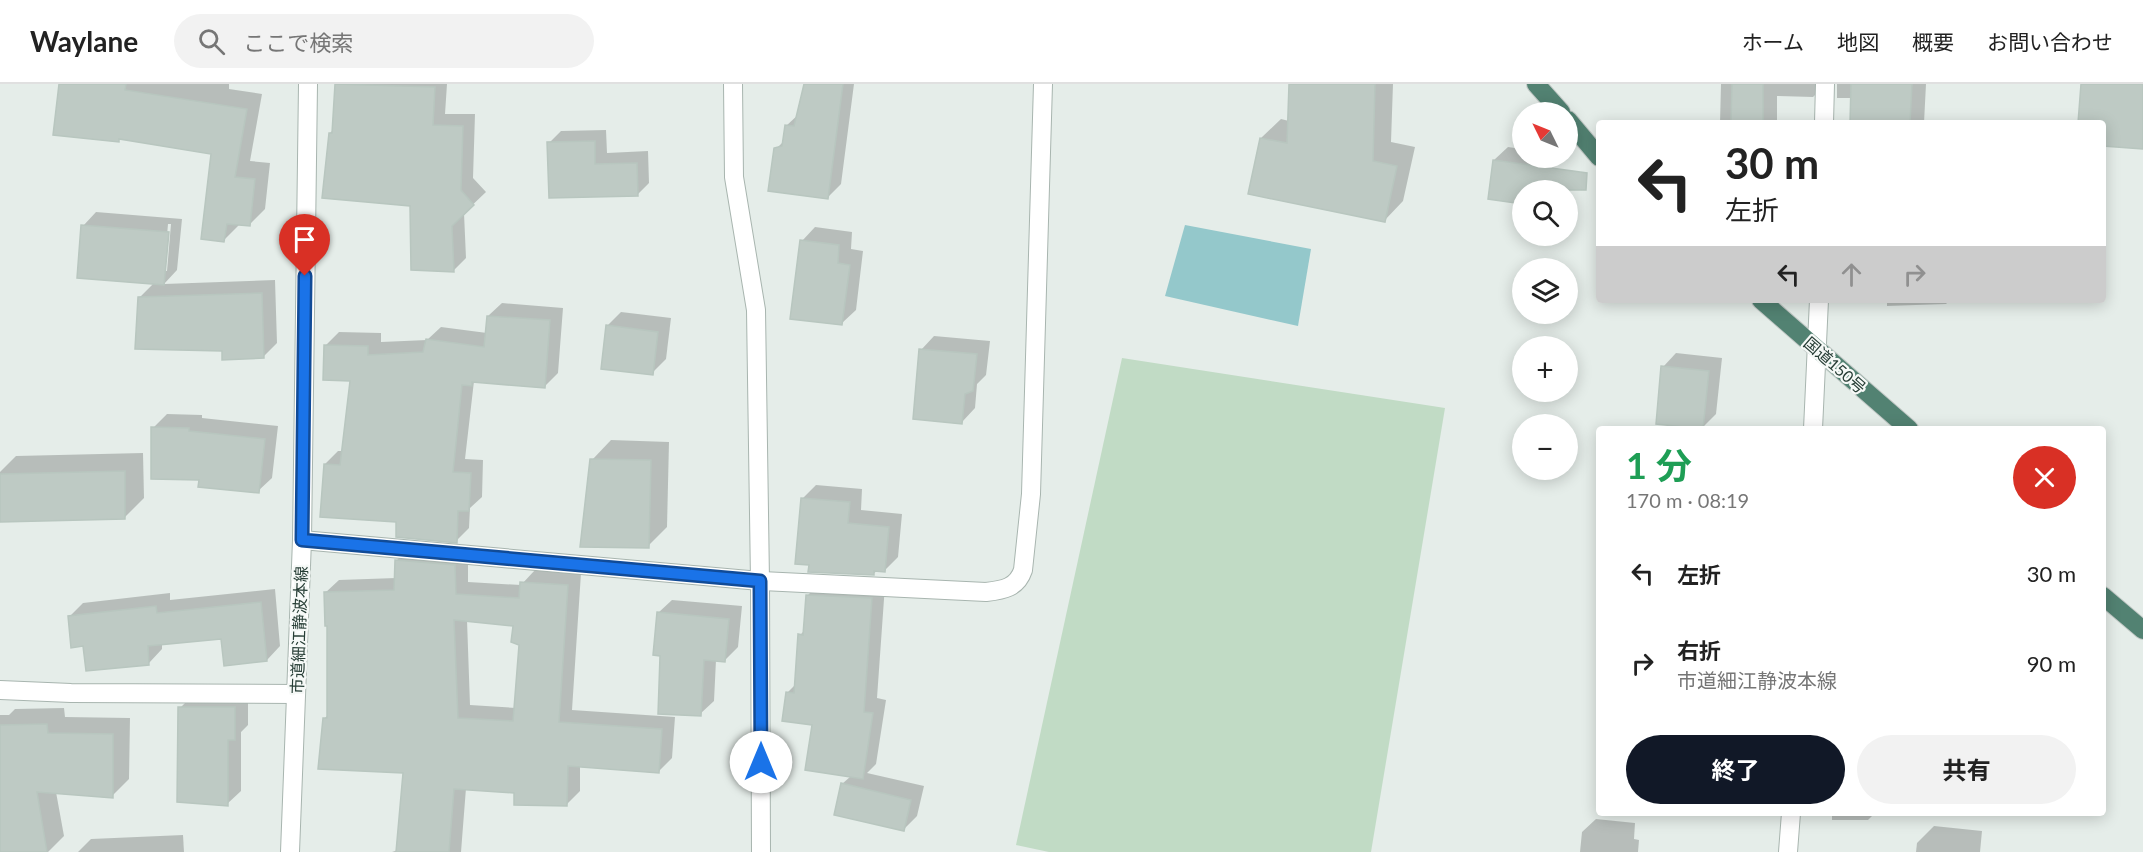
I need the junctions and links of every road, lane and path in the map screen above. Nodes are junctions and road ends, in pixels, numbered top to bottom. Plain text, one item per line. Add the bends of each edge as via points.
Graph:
1 (308, 84) edge
2 (733, 84) edge
3 (1043, 84) edge
4 (1536, 84) edge
5 (1825, 84) edge
6 (1552, 102) edge
7 (1824, 120) edge
8 (1578, 132) edge
9 (1596, 153) edge
10 (1764, 303) edge
11 (1819, 303) edge
12 (1817, 350) junction
13 (1813, 426) edge
14 (1906, 426) edge
15 (302, 540) junction
16 (760, 581) junction
17 (2106, 599) edge
18 (2143, 630) edge
19 (0, 690) edge
20 (297, 694) junction
21 (1791, 816) edge
22 (290, 852) edge
23 (761, 852) edge
24 (1788, 852) edge

1 - 15 street, 市道細江静波本線
2 - 16 street via 734,177 756,310
3 - 16 street via 1031,494 1020,579 1001,590 986,592
4 - 6 highway
5 - 7 street
8 - 9 highway
10 - 12 highway, 国道150号
11 - 12 street
12 - 13 street
12 - 14 highway, 国道150号
15 - 16 street
15 - 20 street, 市道細江静波本線
16 - 23 street
17 - 18 highway
19 - 20 street
20 - 22 street, 市道細江静波本線
21 - 24 street

